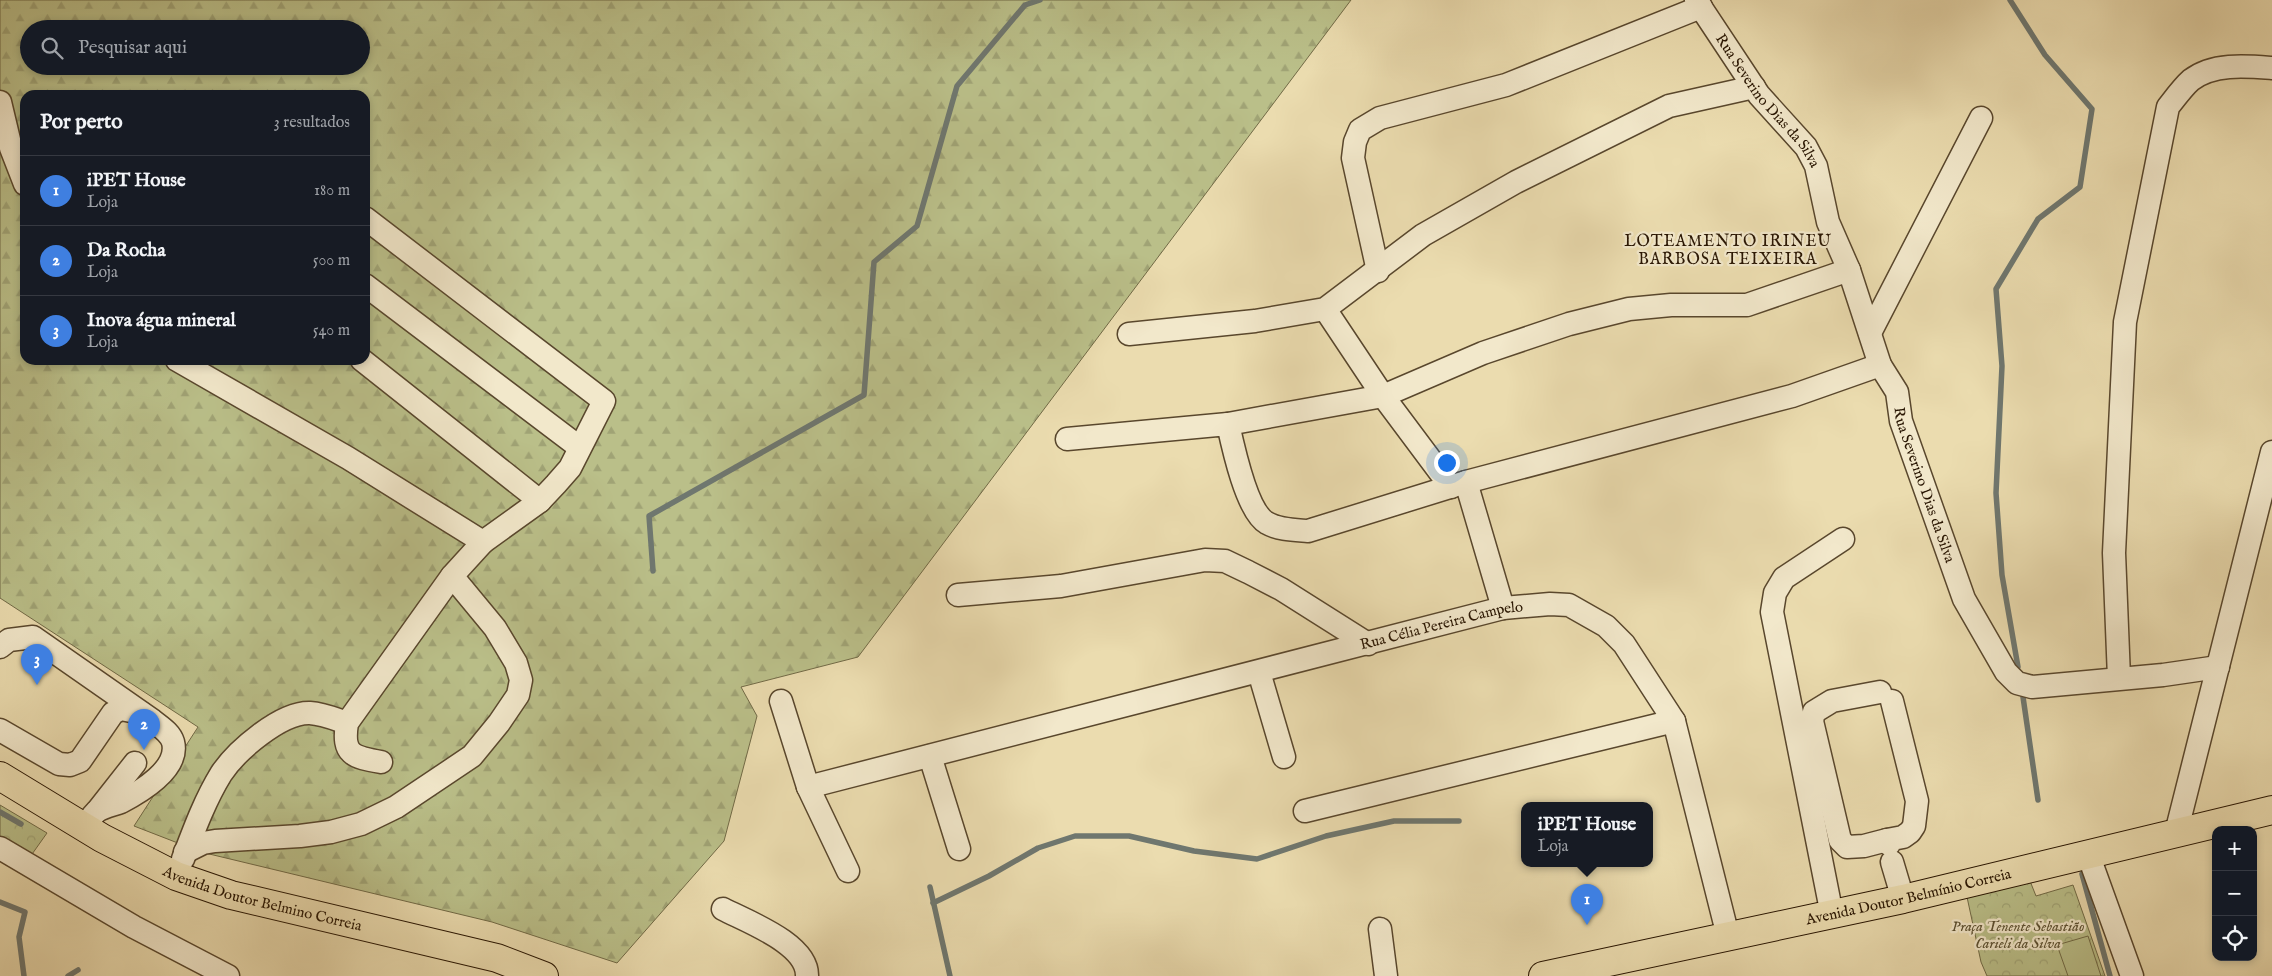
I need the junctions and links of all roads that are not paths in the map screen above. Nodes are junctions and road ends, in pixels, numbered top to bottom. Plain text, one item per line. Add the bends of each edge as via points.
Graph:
1 (1698, 3) edge
2 (2272, 68) edge
3 (1754, 87) junction
4 (0, 102) edge
5 (1981, 118) dead end
6 (20, 171) edge
7 (370, 222) edge
8 (1378, 270) junction
9 (1849, 270) junction
10 (370, 289) edge
11 (1326, 309) junction
12 (1129, 334) dead end
13 (1870, 334) junction
14 (187, 365) edge
15 (368, 365) edge
16 (1880, 365) junction
17 (1383, 396) junction
18 (1228, 424) junction
19 (1067, 439) dead end
20 (579, 447) junction
21 (2272, 452) edge
22 (1458, 485) junction
23 (540, 501) junction
24 (1843, 539) dead end
25 (483, 542) junction
26 (452, 576) junction
27 (958, 595) dead end
28 (1503, 608) junction
29 (1368, 644) junction
30 (0, 647) edge
31 (2218, 668) junction
32 (1259, 672) junction
33 (2119, 678) junction
34 (781, 701) dead end
35 (142, 713) junction
36 (1674, 721) junction
37 (347, 724) junction
38 (0, 730) edge
39 (930, 756) junction
40 (1284, 757) dead end
41 (381, 762) dead end
42 (135, 763) dead end
43 (0, 776) edge
44 (808, 787) junction
45 (2272, 810) edge
46 (1305, 811) dead end
47 (91, 819) junction
48 (2176, 833) junction
49 (0, 848) edge
50 (959, 849) dead end
51 (1889, 849) junction
52 (2088, 854) junction
53 (180, 864) junction
54 (848, 871) dead end
55 (1903, 899) junction
56 (723, 909) dead end
57 (1832, 915) junction
58 (1380, 929) dead end
59 (1728, 936) junction
60 (1575, 973) edge
61 (228, 976) edge
62 (544, 976) edge
63 (807, 976) edge
64 (1386, 976) edge
65 (1543, 976) edge
66 (2132, 976) edge

1 - 3 street, Rua Severino Dias da Silva
1 - 8 street via 1506,85 1380,118 1360,130 1353,158
2 - 33 street via 2216,68 2192,80 2168,107 2125,322 2114,553
3 - 8 street via 1669,106 1627,126 1516,182 1423,235
3 - 9 street, Rua Severino Dias da Silva via 1806,147 1813,160 1828,222
4 - 6 street
5 - 13 street
7 - 20 street via 604,401
8 - 11 street
9 - 13 street, Rua Severino Dias da Silva
9 - 17 street via 1747,305 1650,306 1569,324 1483,353
10 - 20 street
11 - 12 street via 1255,321
11 - 17 street
13 - 16 street, Rua Severino Dias da Silva
14 - 25 street via 348,458
15 - 23 street
16 - 22 street via 1792,396
16 - 33 street, Rua Severino Dias da Silva via 1897,392 1901,421 1964,599 2006,672 2017,683 2032,686
17 - 18 street
17 - 22 street
18 - 19 street
18 - 22 street via 1251,504 1266,523 1286,529 1308,531
20 - 23 street via 570,468
21 - 31 street
22 - 28 street
23 - 25 street
24 - 57 street via 1784,578 1775,593 1772,612
25 - 26 street
26 - 37 street
26 - 53 street via 495,628 516,663 521,680 518,695 500,723 472,756 396,808 362,824 300,836 203,843
27 - 29 street, Rua Célia Pereira Campelo via 1061,586 1205,560 1225,561 1281,589
28 - 29 street, Rua Célia Pereira Campelo
28 - 36 street, Rua Célia Pereira Campelo via 1569,605 1606,626 1624,644
29 - 32 street
30 - 35 street via 9,640 33,637
31 - 33 street, Rua Severino Dias da Silva
31 - 48 street
32 - 39 street
32 - 40 street
34 - 44 street
35 - 38 street via 121,709 113,713 80,761 70,765 59,764
35 - 47 street via 169,734 173,742 173,752 167,765 156,781
36 - 46 street
36 - 59 street, Rua Célia Pereira Campelo
37 - 41 street via 344,739 353,755
37 - 53 street via 324,715 291,716 249,745 222,773
39 - 44 street
39 - 50 street
42 - 47 street
43 - 47 main road, Avenida Doutor Belmino Correia
44 - 54 street
45 - 48 main road, Avenida Doutor Belmínio Correia
47 - 53 main road, Avenida Doutor Belmino Correia
48 - 52 main road, Avenida Doutor Belmínio Correia
49 - 61 street via 134,927
51 - 51 street via 1847,847 1840,840 1812,721 1814,712 1832,701 1886,696 1917,801 1914,826
51 - 55 street
52 - 55 main road, Avenida Doutor Belmínio Correia
52 - 66 street
53 - 62 main road, Avenida Doutor Belmino Correia via 232,895 498,958
55 - 57 main road, Avenida Doutor Belmínio Correia
56 - 63 street via 790,944 807,967
57 - 59 main road, Avenida Doutor Belmínio Correia
58 - 64 street
59 - 60 main road, Avenida Doutor Belmínio Correia
60 - 65 main road, Avenida Doutor Belmínio Correia

